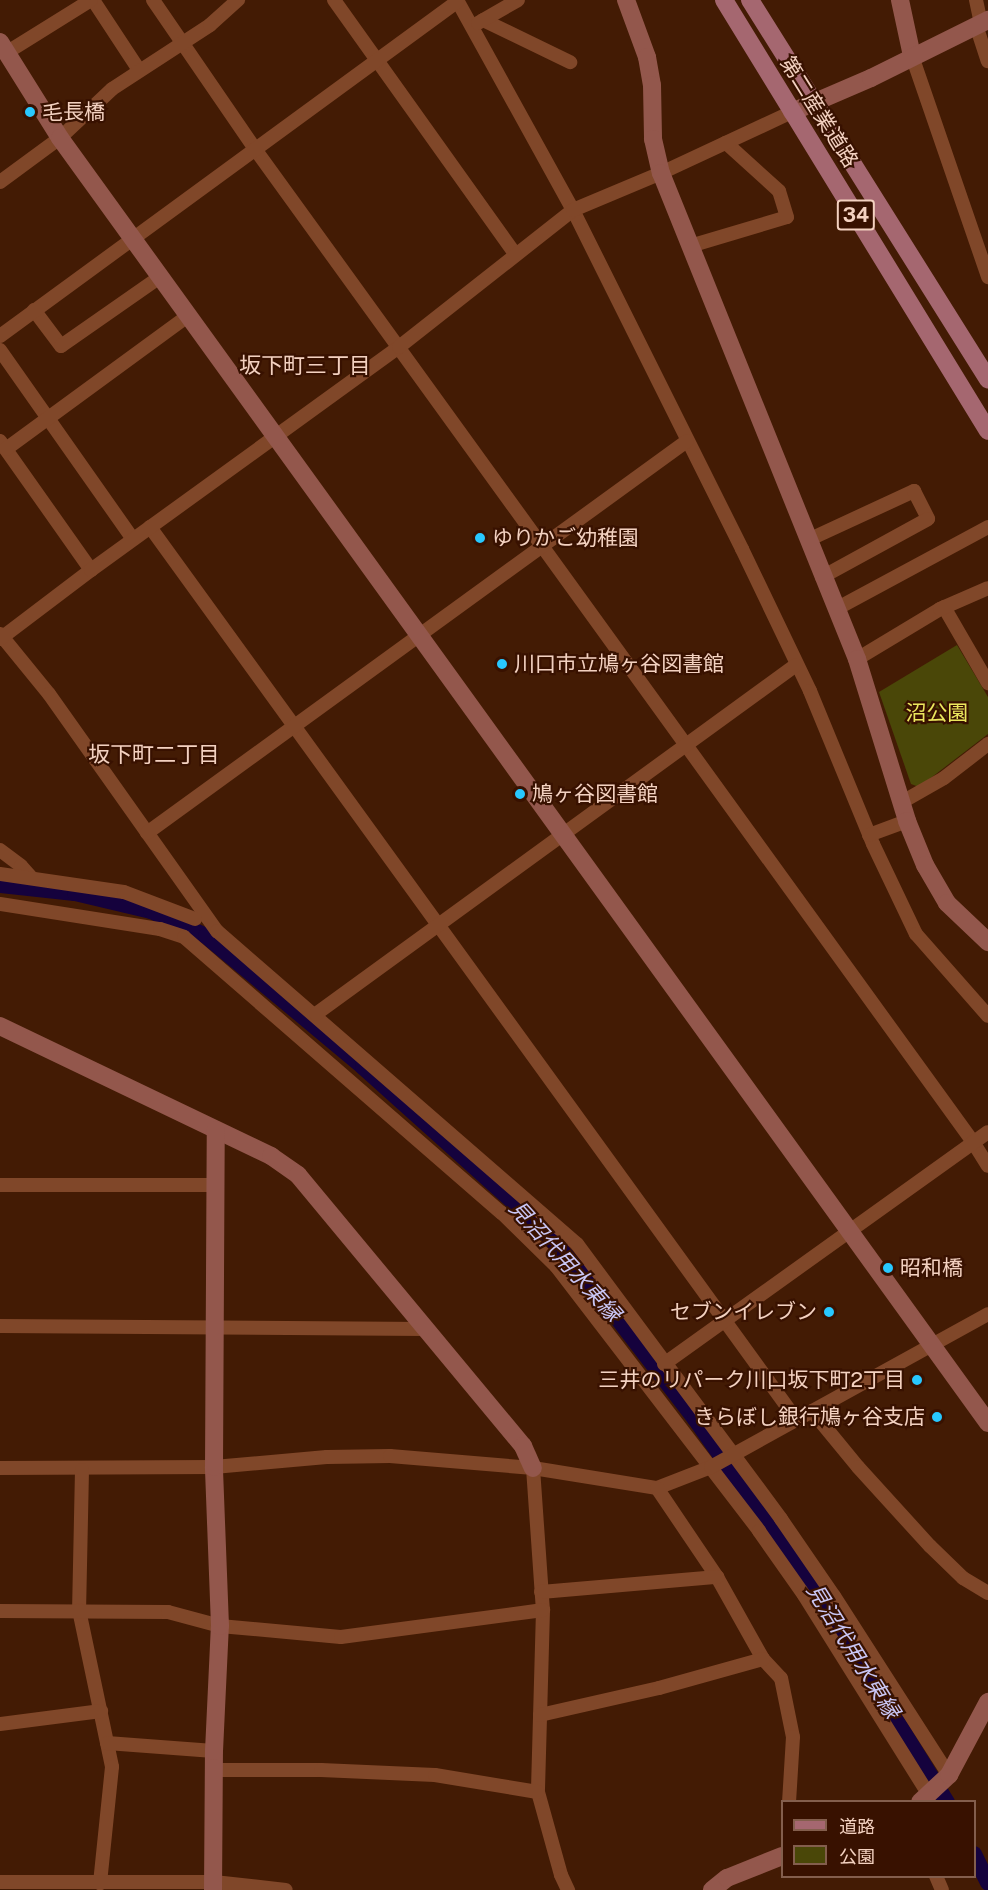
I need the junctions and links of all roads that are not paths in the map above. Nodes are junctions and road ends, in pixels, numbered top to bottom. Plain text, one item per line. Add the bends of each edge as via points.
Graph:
1 (92, 0) edge
2 (153, 0) edge
3 (238, 0) edge
4 (334, 0) edge
5 (518, 0) edge
6 (626, 0) edge
7 (724, 0) edge
8 (750, 0) edge
9 (900, 0) edge
10 (976, 0) edge
11 (457, 1) edge
12 (478, 23) junction
13 (982, 23) edge
14 (180, 43) junction
15 (3, 47) edge
16 (912, 56) junction
17 (376, 59) junction
18 (988, 61) edge
19 (570, 62) dead end
20 (139, 70) junction
21 (814, 105) junction
22 (792, 112) junction
23 (60, 138) junction
24 (726, 143) junction
25 (255, 148) junction
26 (661, 173) junction
27 (0, 182) edge
28 (573, 210) junction
29 (133, 237) junction
30 (690, 246) junction
31 (515, 254) junction
32 (160, 277) junction
33 (988, 277) edge
34 (34, 310) junction
35 (188, 316) junction
36 (0, 336) edge
37 (399, 347) junction
38 (0, 350) edge
39 (988, 380) edge
40 (50, 418) junction
41 (988, 431) edge
42 (275, 438) junction
43 (687, 441) junction
44 (3, 445) edge
45 (150, 527) junction
46 (988, 527) edge
47 (134, 539) junction
48 (808, 540) junction
49 (542, 547) junction
50 (91, 570) junction
51 (822, 577) junction
52 (988, 588) edge
53 (944, 607) junction
54 (836, 609) junction
55 (419, 635) junction
56 (1, 637) edge
57 (857, 660) junction
58 (796, 665) junction
59 (988, 683) edge
60 (296, 727) junction
61 (988, 744) edge
62 (686, 745) junction
63 (902, 802) junction
64 (907, 822) junction
65 (147, 833) junction
66 (869, 835) junction
67 (564, 836) junction
68 (0, 850) edge
69 (0, 874) edge
70 (31, 877) junction
71 (0, 904) edge
72 (200, 915) junction
73 (439, 926) junction
74 (184, 938) junction
75 (988, 942) edge
76 (316, 1014) junction
77 (988, 1016) edge
78 (0, 1026) edge
79 (216, 1130) junction
80 (988, 1132) edge
81 (974, 1142) junction
82 (988, 1166) edge
83 (0, 1185) edge
84 (216, 1185) junction
85 (849, 1232) junction
86 (988, 1314) edge
87 (722, 1320) junction
88 (0, 1326) edge
89 (214, 1326) junction
90 (425, 1329) junction
91 (931, 1345) junction
92 (664, 1364) junction
93 (812, 1411) junction
94 (796, 1419) junction
95 (988, 1423) edge
96 (732, 1455) junction
97 (214, 1467) junction
98 (711, 1467) junction
99 (0, 1468) edge
100 (533, 1468) junction
101 (82, 1470) junction
102 (657, 1488) junction
103 (717, 1577) junction
104 (541, 1592) junction
105 (988, 1593) edge
106 (79, 1610) junction
107 (543, 1610) junction
108 (0, 1611) edge
109 (220, 1626) junction
110 (763, 1659) junction
111 (988, 1702) edge
112 (101, 1711) junction
113 (540, 1715) junction
114 (0, 1724) edge
115 (107, 1743) junction
116 (214, 1751) junction
117 (214, 1770) junction
118 (935, 1789) edge
119 (538, 1792) junction
120 (789, 1800) edge
121 (781, 1857) edge
122 (0, 1882) edge
123 (100, 1883) junction
124 (214, 1886) edge
125 (286, 1890) edge
126 (568, 1890) edge
127 (712, 1890) edge

1 - 15 street
1 - 20 street
2 - 14 street
3 - 14 street via 210,25
4 - 17 street
5 - 12 street
6 - 26 street via 651,76 653,139
7 - 22 main road, 第二産業道路 / 34
8 - 21 main road, 第二産業道路 / 34
9 - 16 street
10 - 13 street
11 - 12 street
11 - 17 street
12 - 19 street
12 - 28 street
13 - 16 street
13 - 18 street
14 - 20 street
14 - 25 street
15 - 23 street
16 - 21 street
16 - 33 street
17 - 25 street
17 - 31 street
20 - 23 street via 112,89
21 - 22 street
21 - 39 main road, 第二産業道路 / 34
22 - 24 street
22 - 41 main road, 第二産業道路 / 34
23 - 27 street
23 - 29 street
24 - 26 street
24 - 30 street via 779,190 787,217
25 - 29 street
25 - 37 street
26 - 28 street
26 - 30 street
28 - 31 street
28 - 43 street
29 - 32 street
29 - 34 street
30 - 48 street
31 - 37 street
32 - 34 street via 61,346
32 - 35 street
34 - 36 street
35 - 40 street
35 - 42 street
37 - 42 street
37 - 49 street
38 - 40 street
40 - 44 street
40 - 47 street
42 - 45 street
42 - 55 street
43 - 49 street
43 - 58 street
44 - 50 street
45 - 47 street
45 - 60 street
46 - 54 street
47 - 50 street
48 - 51 street
48 - 51 street via 914,491 928,519
49 - 55 street
49 - 62 street
50 - 56 street
51 - 54 street
52 - 53 street
53 - 57 street
53 - 59 street
54 - 57 street
55 - 60 street
55 - 67 street
56 - 65 street via 49,694
57 - 63 street
58 - 62 street
58 - 66 street
60 - 65 street
60 - 73 street
61 - 63 street via 944,778
62 - 67 street
62 - 81 street
63 - 64 street
64 - 66 street
64 - 75 street via 947,903
65 - 72 street
66 - 77 street via 916,934
67 - 73 street
67 - 85 street
68 - 70 street
69 - 70 street
70 - 72 street via 124,892
71 - 74 street via 160,929
72 - 74 street
72 - 76 street
73 - 76 street
73 - 87 street
74 - 98 street via 502,1213 556,1266
76 - 92 street via 577,1244
78 - 79 street
79 - 84 street
79 - 90 street via 272,1156 298,1175
80 - 81 street
81 - 82 street
81 - 85 street
83 - 84 street
84 - 89 street
85 - 87 street
85 - 91 street
86 - 91 street
87 - 92 street
87 - 94 street
88 - 89 street
89 - 90 street
89 - 97 street
90 - 100 street via 523,1446
91 - 93 street
91 - 95 street
92 - 96 street
93 - 94 street
93 - 105 street via 930,1546 963,1578
94 - 96 street
96 - 98 street
96 - 118 street via 834,1596
97 - 100 street via 327,1456 390,1456
97 - 101 street
97 - 109 street
98 - 102 street
98 - 118 street via 804,1594
99 - 101 street
100 - 102 street
100 - 104 street
101 - 106 street
102 - 103 street
103 - 104 street
103 - 110 street
104 - 107 street
106 - 108 street
106 - 109 street via 168,1612
106 - 112 street
107 - 109 street via 341,1637
107 - 113 street
109 - 116 street
110 - 113 street
110 - 120 street via 781,1678 793,1737
111 - 118 street
112 - 114 street
112 - 115 street
113 - 119 street
115 - 116 street
115 - 123 street via 112,1767
116 - 117 street
117 - 119 street via 435,1776
117 - 124 street
119 - 126 street
121 - 127 street via 727,1878
122 - 123 street
123 - 124 street
124 - 125 street

